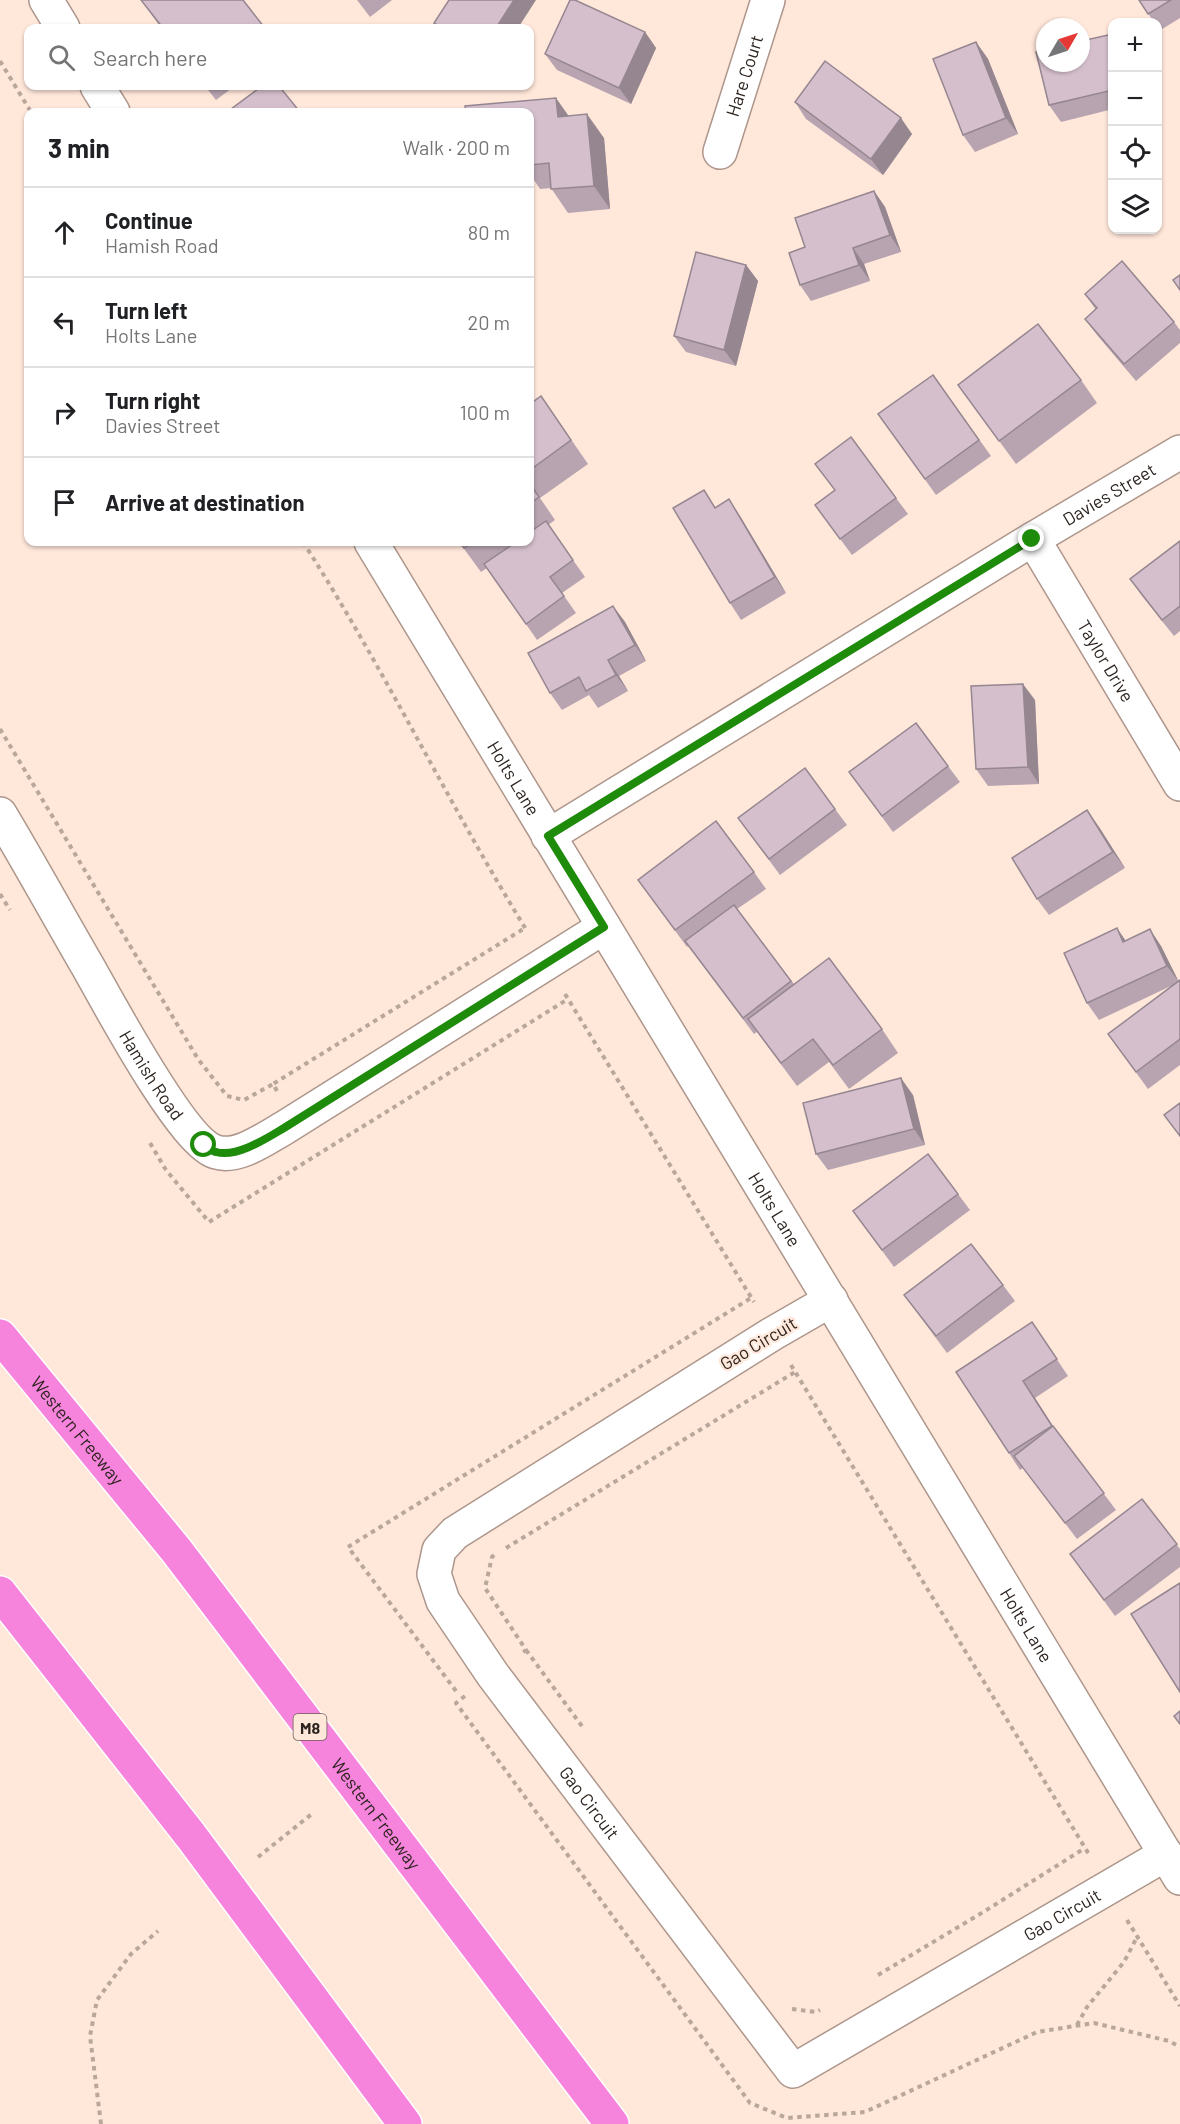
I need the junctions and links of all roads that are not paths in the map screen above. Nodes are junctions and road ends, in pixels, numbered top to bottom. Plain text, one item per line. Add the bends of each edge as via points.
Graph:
1 (46, 0) edge
2 (768, 0) edge
3 (61, 24) edge
4 (99, 90) edge
5 (111, 108) edge
6 (720, 152) dead end
7 (1180, 452) edge
8 (1032, 539) junction
9 (373, 546) edge
10 (1180, 784) edge
11 (0, 814) edge
12 (548, 836) junction
13 (604, 927) junction
14 (831, 1300) junction
15 (0, 1336) edge
16 (0, 1593) edge
17 (1173, 1866) edge
18 (405, 2124) edge
19 (612, 2124) edge

1 - 3 street
2 - 6 street, Hare Court
4 - 5 street
7 - 8 street, Davies Street
8 - 10 street, Taylor Drive
8 - 12 street, Davies Street
9 - 12 street, Holts Lane
11 - 13 street, Hamish Road via 150,1075 188,1128 216,1152 250,1147 284,1128
12 - 13 street, Holts Lane
13 - 14 street, Holts Lane
14 - 17 street, Holts Lane
14 - 17 street, Gao Circuit via 455,1533 439,1550 434,1574 443,1602 493,1675 793,2071 1107,1887
15 - 19 highway, Western Freeway / M8 via 176,1550
16 - 18 highway via 191,1836

